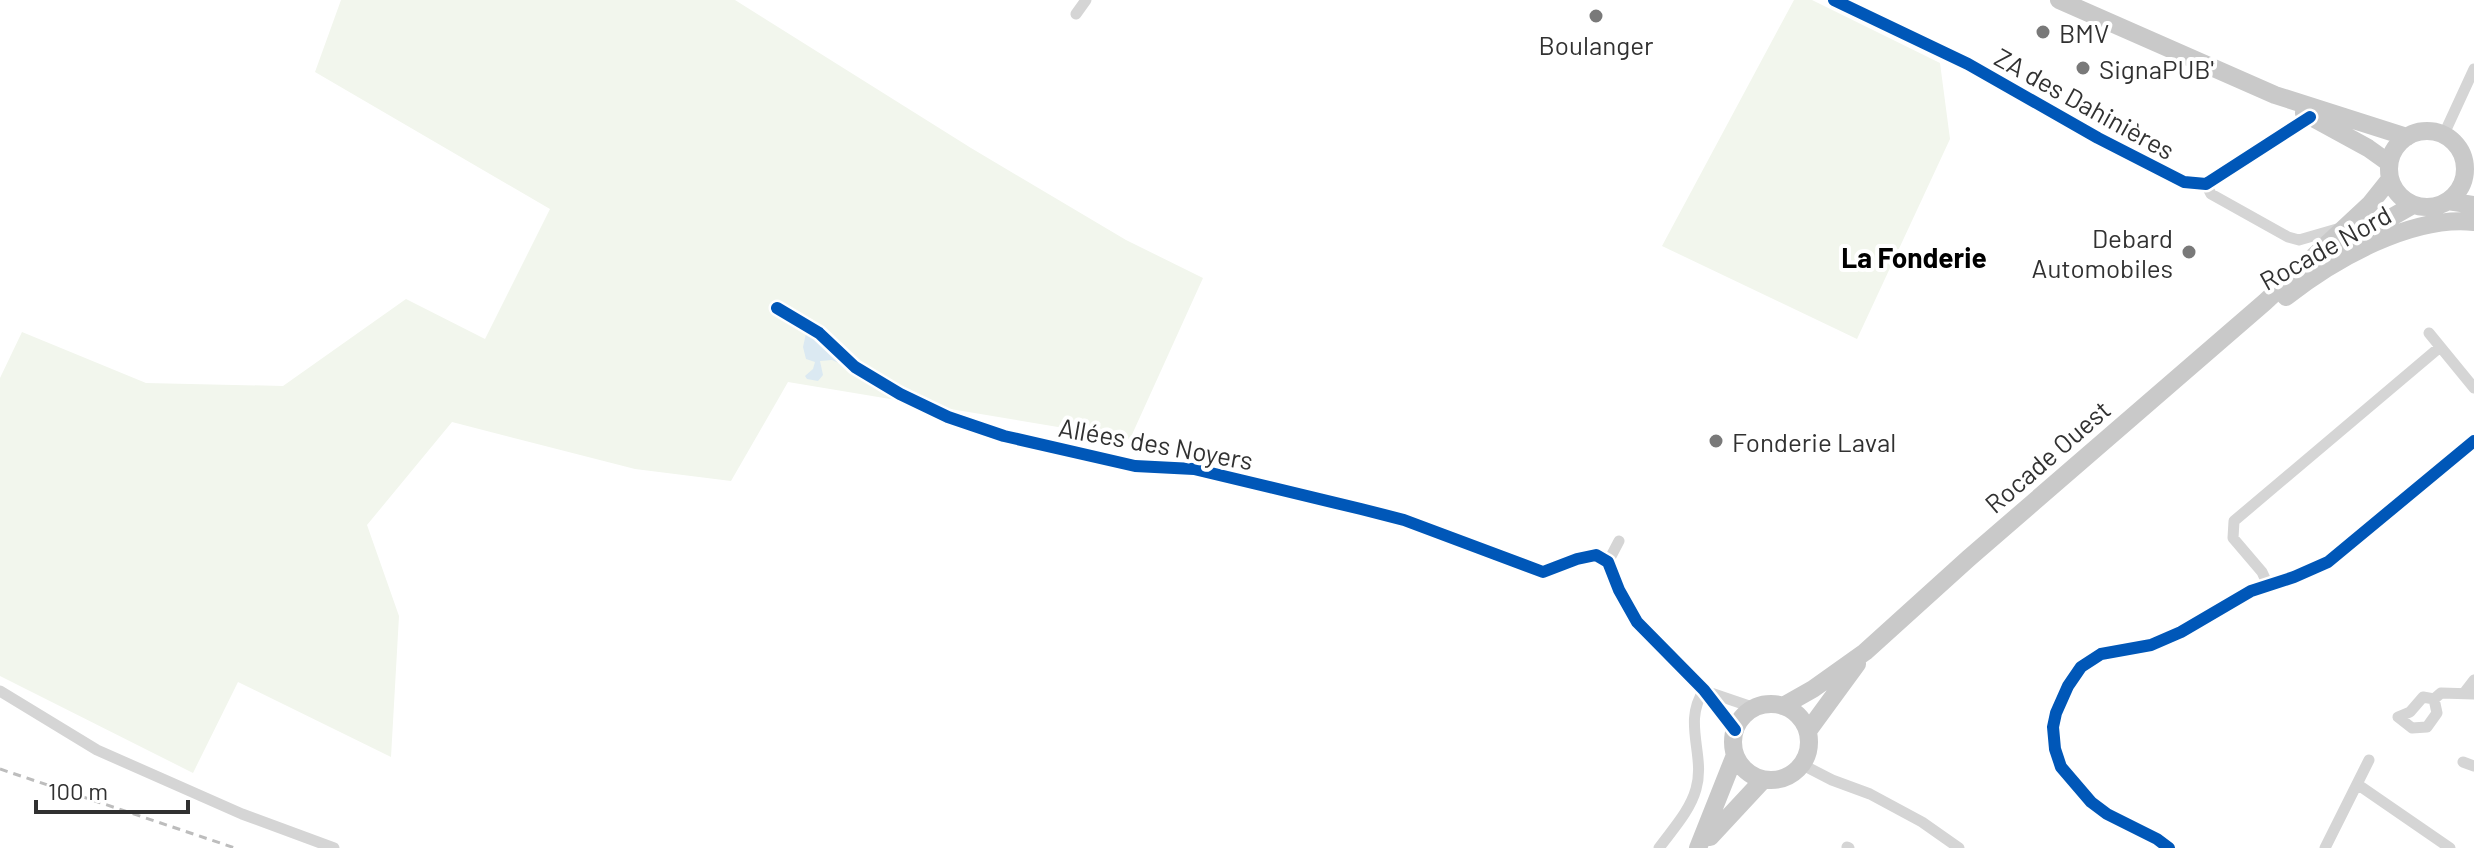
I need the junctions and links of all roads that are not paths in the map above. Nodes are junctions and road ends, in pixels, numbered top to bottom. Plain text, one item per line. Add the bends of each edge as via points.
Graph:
1 (1086, 0) edge
2 (1834, 0) edge
3 (2059, 0) edge
4 (1076, 14) dead end
5 (2474, 69) edge
6 (2275, 95) junction
7 (2310, 117) junction
8 (2444, 134) junction
9 (2407, 137) junction
10 (2390, 171) junction
11 (2470, 171) edge
12 (2206, 184) junction
13 (2448, 201) junction
14 (2413, 205) junction
15 (2474, 205) edge
16 (2474, 222) edge
17 (2348, 225) junction
18 (2265, 302) junction
19 (777, 308) dead end
20 (2249, 316) junction
21 (2429, 333) dead end
22 (2440, 347) junction
23 (2474, 388) edge
24 (2474, 441) edge
25 (1619, 541) dead end
26 (1608, 562) junction
27 (2268, 585) junction
28 (1865, 652) junction
29 (2474, 680) edge
30 (1704, 690) junction
31 (0, 691) edge
32 (2469, 693) edge
33 (2434, 699) dead end
34 (1783, 706) junction
35 (1755, 708) junction
36 (1735, 730) junction
37 (1808, 731) junction
38 (1735, 755) junction
39 (2369, 760) dead end
40 (1803, 765) junction
41 (1763, 780) junction
42 (2357, 784) junction
43 (334, 848) edge
44 (1659, 848) edge
45 (1699, 848) edge
46 (1959, 848) edge
47 (2169, 848) edge
48 (2325, 848) edge
49 (2450, 848) edge

1 - 4 street
2 - 12 street, ZA des Dahinières via 1965,63 2184,182
3 - 6 main road
5 - 8 street
6 - 7 main road
6 - 9 main road
7 - 10 main road via 2368,148
7 - 12 street
8 - 9 main road via 2419,131
8 - 11 main road via 2460,149
9 - 10 main road via 2398,143
10 - 14 main road via 2395,190
10 - 17 main road, Rocade Ouest via 2370,204
11 - 13 main road
12 - 17 street, ZA des Dahinières via 2211,194 2288,237 2299,240
13 - 14 main road
13 - 15 main road
14 - 18 main road, Rocade Ouest
16 - 20 main road, Rocade Nord via 2415,226 2391,235 2305,282 2271,309
17 - 18 main road, Rocade Ouest
18 - 20 main road, Rocade Ouest
19 - 26 street, Allées des Noyers via 900,394 1004,436 1135,466 1194,469 1361,509 1543,572 1596,555
20 - 28 main road, Rocade Ouest
21 - 22 street
22 - 23 street
22 - 27 street via 2234,521 2233,538
24 - 27 street via 2328,562
25 - 26 street
26 - 30 street via 1637,622
27 - 47 street via 2151,645 2101,654 2081,667 2056,713 2055,749 2061,767 2107,814
28 - 34 main road, Rocade Ouest
28 - 37 main road, Rocade Ouest
29 - 32 street
30 - 35 street
30 - 36 street
30 - 44 street via 1693,712 1696,790
31 - 43 street via 97,750
32 - 33 street via 2441,693
34 - 35 main road
34 - 37 main road via 1803,720
35 - 36 main road
36 - 38 main road
37 - 40 main road
38 - 41 main road via 1741,767
38 - 45 main road
39 - 42 street
40 - 41 main road via 1785,778
40 - 46 street via 1870,794
41 - 45 main road
42 - 48 street
42 - 49 street

